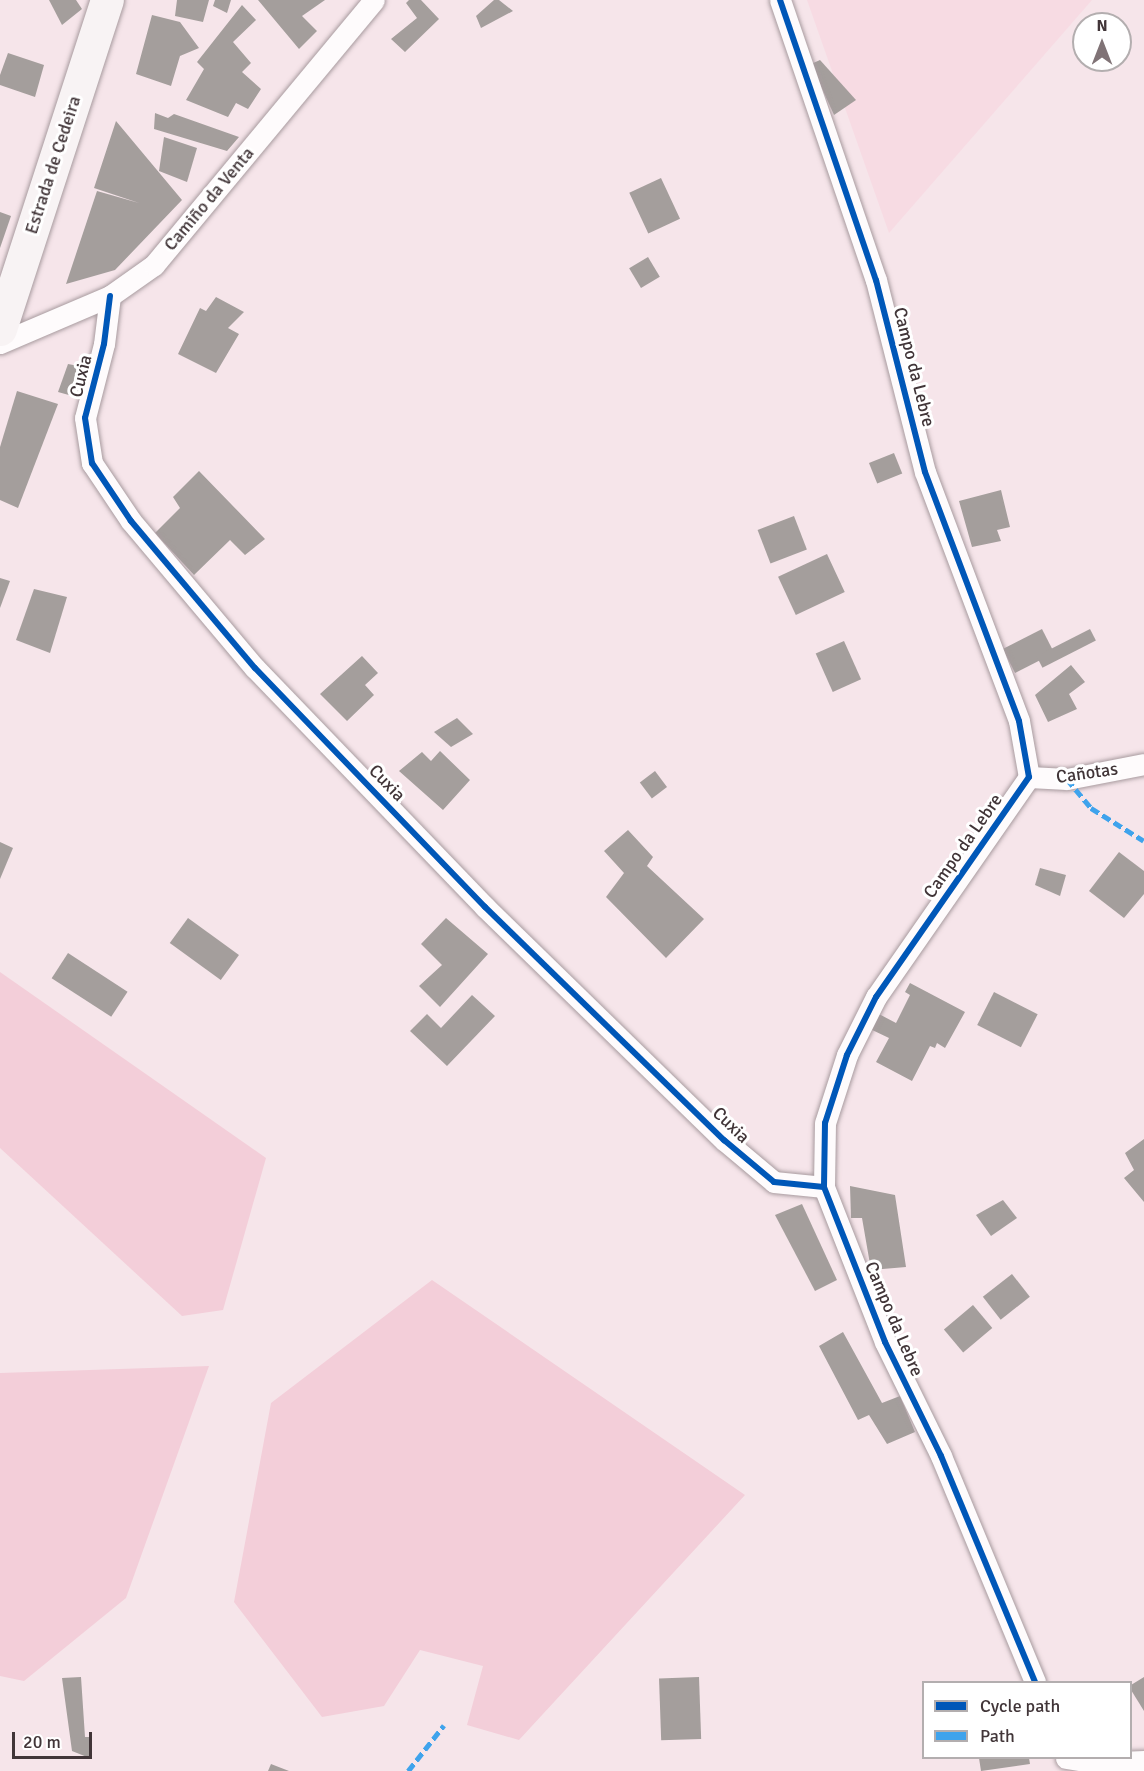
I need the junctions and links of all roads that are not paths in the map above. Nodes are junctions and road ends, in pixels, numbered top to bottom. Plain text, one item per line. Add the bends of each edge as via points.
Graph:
1 (107, 0) edge
2 (374, 0) edge
3 (780, 0) edge
4 (110, 296) junction
5 (0, 329) edge
6 (0, 343) edge
7 (1144, 764) edge
8 (1029, 777) junction
9 (824, 1186) junction
10 (1034, 1681) edge
11 (1144, 1761) edge
12 (1063, 1762) edge

1 - 5 main road, Estrada de Cedeira
2 - 4 street, Camiño da Venta via 154,265
3 - 8 street, Campo da Lebre via 876,280 925,472 1019,721
4 - 6 street, Camiño da Venta
4 - 9 street, Cuxia via 104,344 85,418 92,463 131,521 255,668 485,907 724,1140 774,1182
7 - 8 street, Cañotas via 1067,779
8 - 9 street, Campo da Lebre via 876,997 847,1055 825,1123
9 - 10 street, Campo da Lebre via 885,1342 941,1456
11 - 12 street

